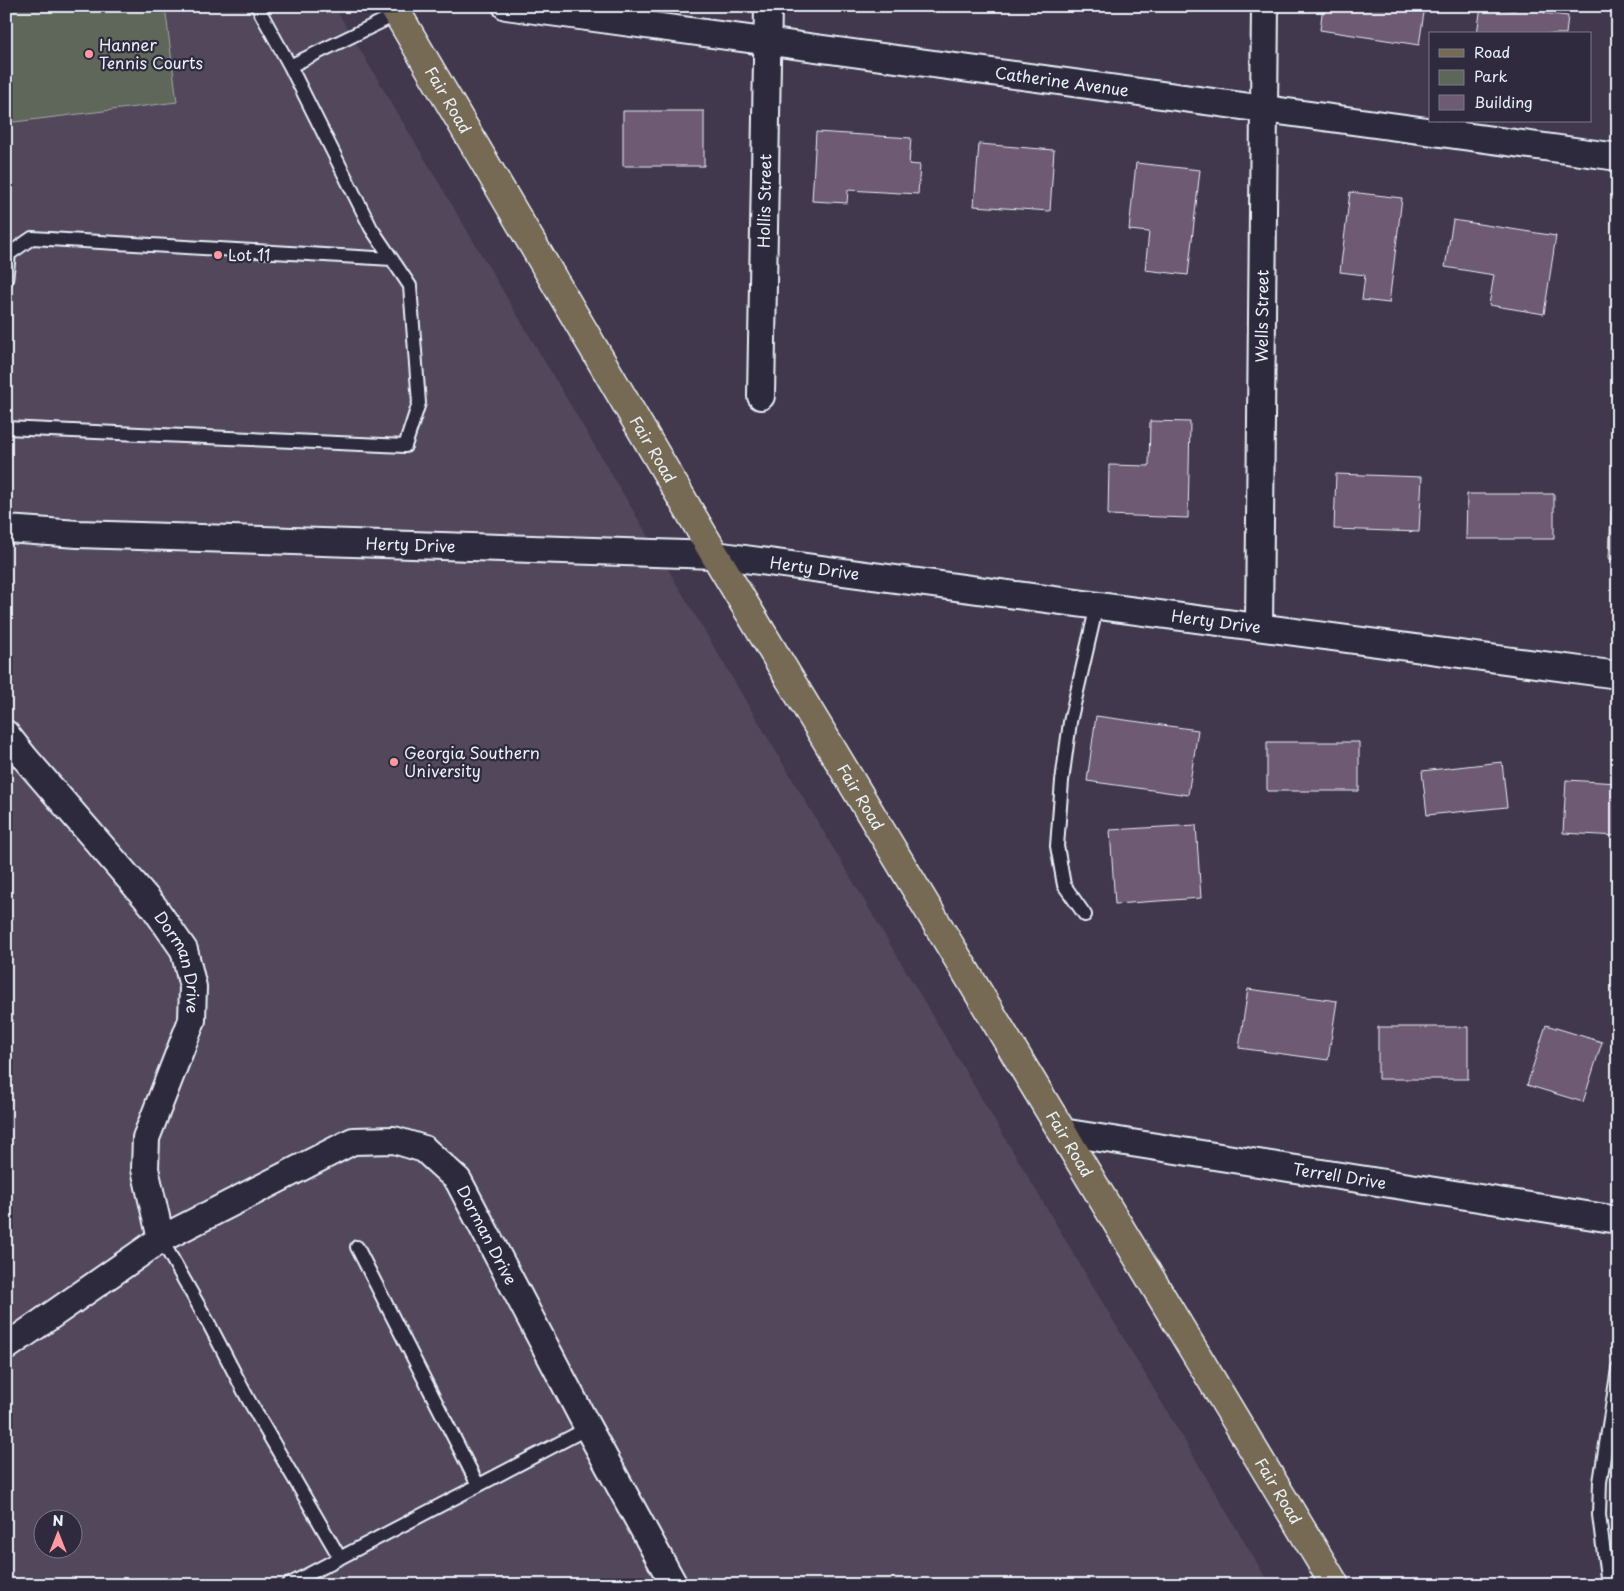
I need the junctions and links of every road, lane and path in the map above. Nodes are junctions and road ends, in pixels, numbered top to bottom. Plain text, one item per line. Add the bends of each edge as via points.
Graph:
1 (257, 6) edge
2 (506, 6) edge
3 (768, 6) edge
4 (1265, 6) edge
5 (395, 10) edge
6 (768, 43) junction
7 (290, 66) junction
8 (1265, 108) junction
9 (1618, 158) edge
10 (392, 259) junction
11 (6, 280) edge
12 (762, 396) dead end
13 (6, 428) edge
14 (6, 529) edge
15 (715, 555) junction
16 (1097, 605) junction
17 (1259, 626) junction
18 (1618, 675) edge
19 (6, 734) edge
20 (1085, 915) dead end
21 (1062, 1132) junction
22 (1618, 1220) edge
23 (161, 1240) junction
24 (357, 1247) dead end
25 (6, 1347) edge
26 (1618, 1369) edge
27 (588, 1428) junction
28 (478, 1485) junction
29 (340, 1558) junction
30 (288, 1585) edge
31 (674, 1585) edge
32 (1335, 1585) edge
33 (1608, 1585) edge

1 - 7 lane
2 - 6 street, Catherine Avenue
3 - 6 street, Hollis Street
4 - 8 street, Wells Street
5 - 7 lane
5 - 15 main road, Fair Road
6 - 8 street, Catherine Avenue
6 - 12 street, Hollis Street
7 - 10 lane via 371,228
8 - 9 street, Catherine Avenue
8 - 17 street, Wells Street
10 - 11 lane via 32,238 9,254
10 - 13 lane via 410,286 419,403 405,446
14 - 15 street, Herty Drive
15 - 16 street, Herty Drive
15 - 21 main road, Fair Road
16 - 17 street, Herty Drive
16 - 20 lane via 1070,722 1057,846 1064,885
17 - 18 street, Herty Drive
19 - 23 street, Dorman Drive via 154,907 184,950 193,987 192,1020 146,1138 145,1168
21 - 22 street, Terrell Drive
21 - 32 main road, Fair Road
23 - 25 street, Dorman Drive
23 - 27 street, Dorman Drive via 353,1141 394,1140 424,1149 458,1180
23 - 29 lane
24 - 28 lane
26 - 33 lane via 1600,1482 1600,1515
27 - 28 lane
27 - 31 street, Dorman Drive
28 - 29 lane
29 - 30 lane

